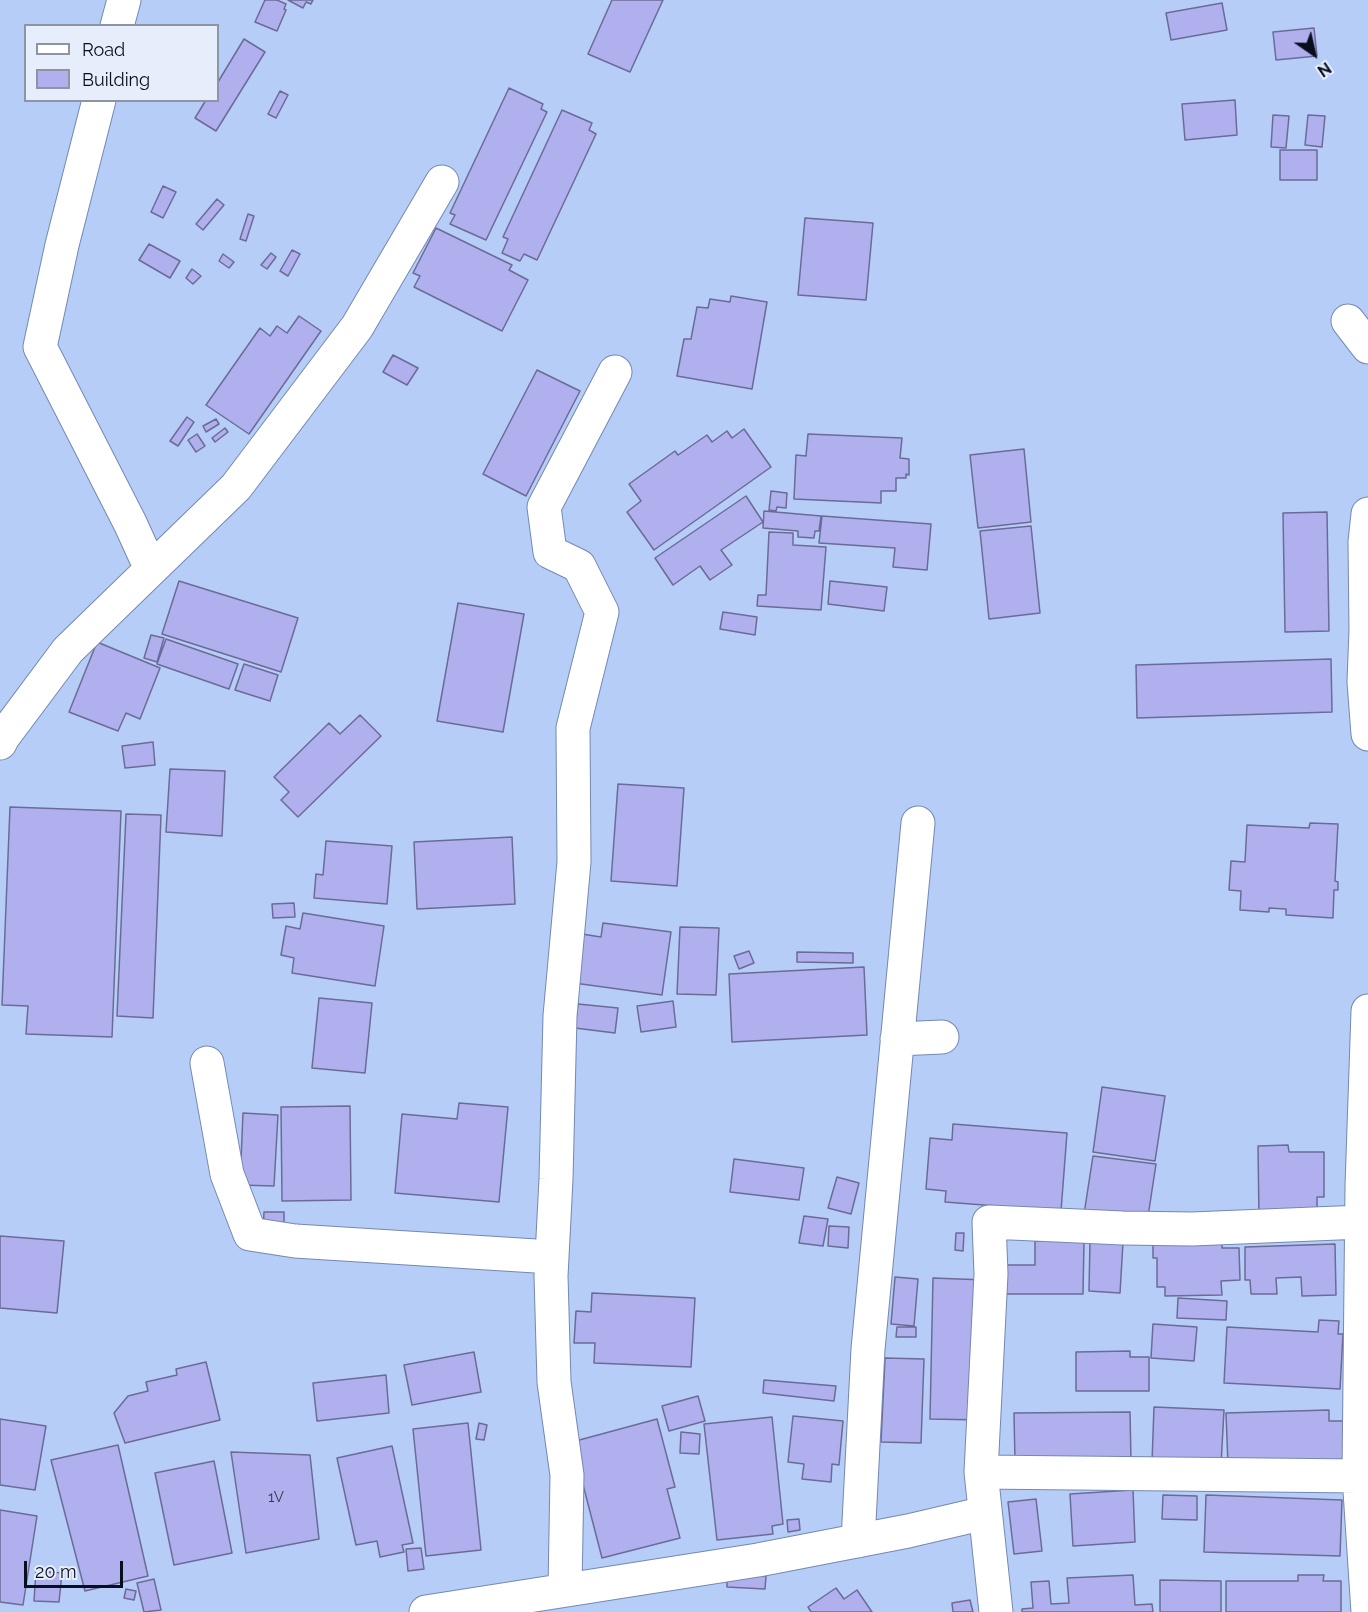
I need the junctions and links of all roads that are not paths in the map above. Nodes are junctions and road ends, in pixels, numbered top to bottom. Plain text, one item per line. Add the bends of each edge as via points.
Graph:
1 (124, 0) edge
2 (118, 24) edge
3 (98, 102) edge
4 (442, 182) dead end
5 (1348, 321) dead end
6 (1368, 347) edge
7 (615, 372) dead end
8 (1368, 514) edge
9 (151, 569) junction
10 (1368, 734) edge
11 (0, 743) edge
12 (918, 823) dead end
13 (1368, 1011) edge
14 (942, 1037) dead end
15 (897, 1038) junction
16 (207, 1063) dead end
17 (1362, 1222) junction
18 (552, 1257) junction
19 (981, 1473) junction
20 (1359, 1476) junction
21 (985, 1514) junction
22 (858, 1541) junction
23 (565, 1589) junction
24 (426, 1612) edge
25 (996, 1612) edge
26 (1368, 1612) edge

1 - 2 street
3 - 9 street via 40,347
4 - 9 street via 350,337 236,487
5 - 6 street
7 - 18 street via 544,507 550,552 579,566 602,612 573,728 573,862 560,1016
8 - 10 street via 1364,682
9 - 11 street via 68,650
12 - 15 street
13 - 17 street
14 - 15 street
15 - 22 street via 868,1349
16 - 18 street via 227,1174 250,1234 295,1241
17 - 19 street via 1192,1228 989,1222 991,1274
17 - 20 street
18 - 23 street via 554,1382 567,1475
19 - 20 street
19 - 21 street
20 - 26 street
21 - 22 street
21 - 25 street
22 - 23 street
23 - 24 street

